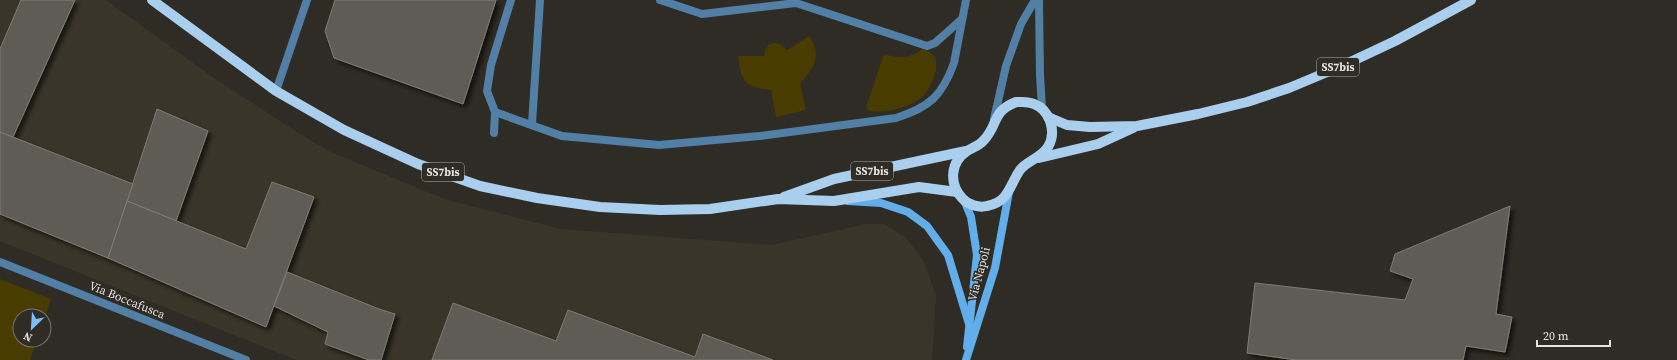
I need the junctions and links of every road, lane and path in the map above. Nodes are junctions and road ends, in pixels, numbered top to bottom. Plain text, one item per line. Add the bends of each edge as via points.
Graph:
1 (152, 0) edge
2 (307, 0) edge
3 (511, 0) edge
4 (540, 0) edge
5 (660, 0) edge
6 (966, 0) edge
7 (1035, 0) edge
8 (1039, 0) edge
9 (1471, 0) edge
10 (962, 20) junction
11 (276, 91) junction
12 (495, 112) junction
13 (1045, 113) junction
14 (994, 119) junction
15 (532, 124) junction
16 (1137, 126) junction
17 (494, 133) dead end
18 (968, 151) junction
19 (1032, 160) junction
20 (1009, 192) junction
21 (960, 196) junction
22 (778, 199) junction
23 (834, 201) junction
24 (0, 262) edge
25 (969, 324) junction
26 (246, 360) edge
27 (966, 360) edge

1 - 11 main road, SS7bis
2 - 11 street
3 - 12 street via 491,65 487,91
4 - 15 street
5 - 10 street via 702,14 796,2 927,46 935,43
6 - 10 street
7 - 14 street via 1021,24 1006,66
8 - 13 street via 1040,75
9 - 16 main road, SS7bis via 1395,41 1289,88 1247,102
10 - 15 street via 954,63 940,92 916,111 896,118 760,136 659,145 562,136
11 - 22 main road, SS7bis via 344,130 418,164 480,186 600,207 660,210 710,209
12 - 15 street
12 - 17 street
13 - 14 main road via 1034,104 1016,102 1007,106
13 - 16 main road, SS7bis via 1067,125
13 - 19 main road via 1052,126 1052,137 1048,147
14 - 18 main road via 985,139 976,148
16 - 19 main road, SS7bis via 1098,144
18 - 21 main road via 960,157 953,174
18 - 22 main road, SS7bis via 834,179
19 - 20 main road via 1021,169
20 - 21 main road via 1002,200 988,206 973,205
20 - 27 main road, Via Napoli via 995,268
21 - 23 main road, SS7bis via 919,187
21 - 25 main road, Via Napoli via 971,217 977,255
22 - 23 main road, SS7bis
23 - 25 main road via 881,203 908,212 927,226 948,255
24 - 26 street, Via Boccafusca
25 - 27 main road, Via Napoli

